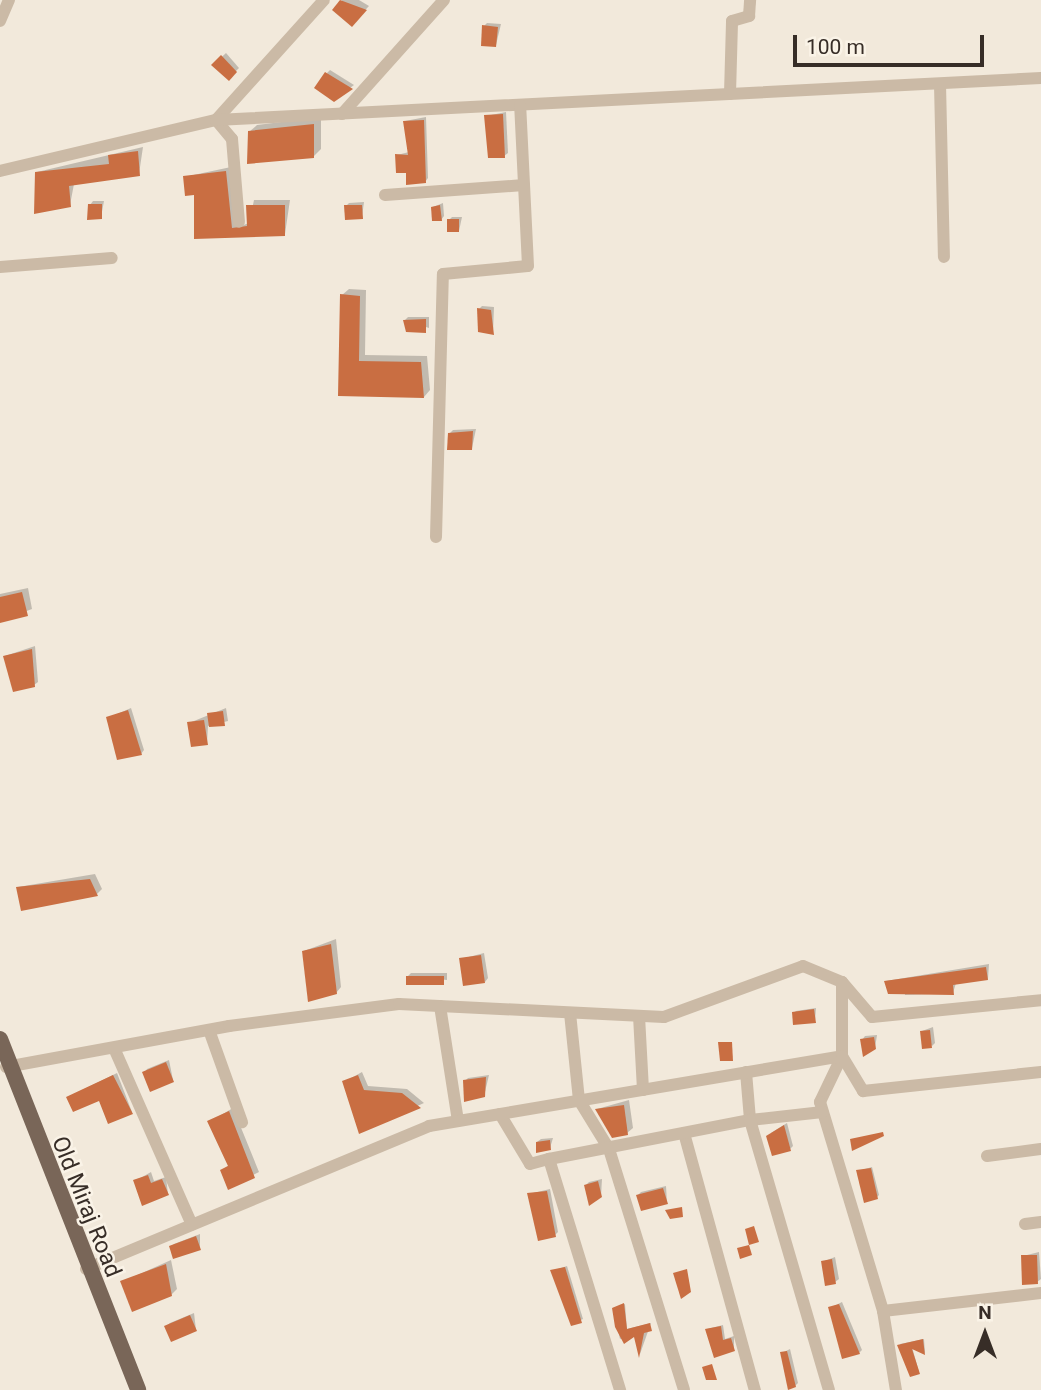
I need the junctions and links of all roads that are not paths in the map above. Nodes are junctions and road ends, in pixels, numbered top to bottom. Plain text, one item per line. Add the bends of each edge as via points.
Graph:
1 (9, 0) edge
2 (324, 0) edge
3 (444, 0) edge
4 (750, 0) edge
5 (0, 21) edge
6 (1041, 78) edge
7 (940, 83) junction
8 (730, 94) junction
9 (520, 105) junction
10 (342, 114) junction
11 (216, 120) junction
12 (0, 171) edge
13 (524, 185) junction
14 (385, 195) dead end
15 (239, 222) dead end
16 (944, 257) dead end
17 (112, 258) dead end
18 (0, 267) edge
19 (436, 537) dead end
20 (842, 982) junction
21 (1041, 1000) edge
22 (440, 1006) junction
23 (570, 1013) junction
24 (639, 1016) junction
25 (209, 1030) junction
26 (0, 1039) edge
27 (114, 1048) junction
28 (842, 1056) junction
29 (6, 1067) junction
30 (746, 1072) junction
31 (1041, 1072) edge
32 (643, 1090) junction
33 (579, 1100) junction
34 (823, 1112) junction
35 (500, 1114) junction
36 (750, 1120) junction
37 (458, 1121) junction
38 (242, 1122) dead end
39 (684, 1133) junction
40 (609, 1149) junction
41 (1041, 1149) edge
42 (986, 1156) dead end
43 (549, 1159) junction
44 (1041, 1222) edge
45 (1025, 1224) dead end
46 (192, 1225) junction
47 (86, 1269) junction
48 (1041, 1293) edge
49 (883, 1311) junction
50 (138, 1390) edge
51 (621, 1390) edge
52 (684, 1390) edge
53 (755, 1390) edge
54 (828, 1390) edge
55 (896, 1390) edge

1 - 5 street
2 - 11 street
3 - 10 street
4 - 8 street via 748,16 732,21
6 - 7 street
7 - 8 street
7 - 16 street
8 - 9 street
9 - 10 street
9 - 13 street
10 - 11 street
11 - 12 street
11 - 15 street via 232,139
13 - 14 street
13 - 19 street via 528,266 443,274
17 - 18 street
20 - 21 street via 872,1017
20 - 24 street via 803,966 664,1017
20 - 28 street
22 - 23 street
22 - 25 street via 399,1004
22 - 37 street
23 - 24 street
23 - 33 street
24 - 32 street
25 - 27 street
25 - 38 street
26 - 29 main road, Old Miraj Road
27 - 29 street
27 - 46 street
28 - 30 street
28 - 31 street via 863,1091
28 - 34 street via 820,1102
29 - 47 main road, Old Miraj Road
30 - 32 street
30 - 36 street
32 - 33 street
33 - 35 street
33 - 40 street
34 - 36 street
34 - 49 street
35 - 37 street
35 - 43 street via 530,1164
36 - 39 street
36 - 54 street
37 - 46 street via 429,1126
39 - 40 street
39 - 53 street
40 - 43 street
40 - 52 street
41 - 42 street
43 - 51 street
44 - 45 street
46 - 47 street
47 - 50 main road, Old Miraj Road
48 - 49 street
49 - 55 street

